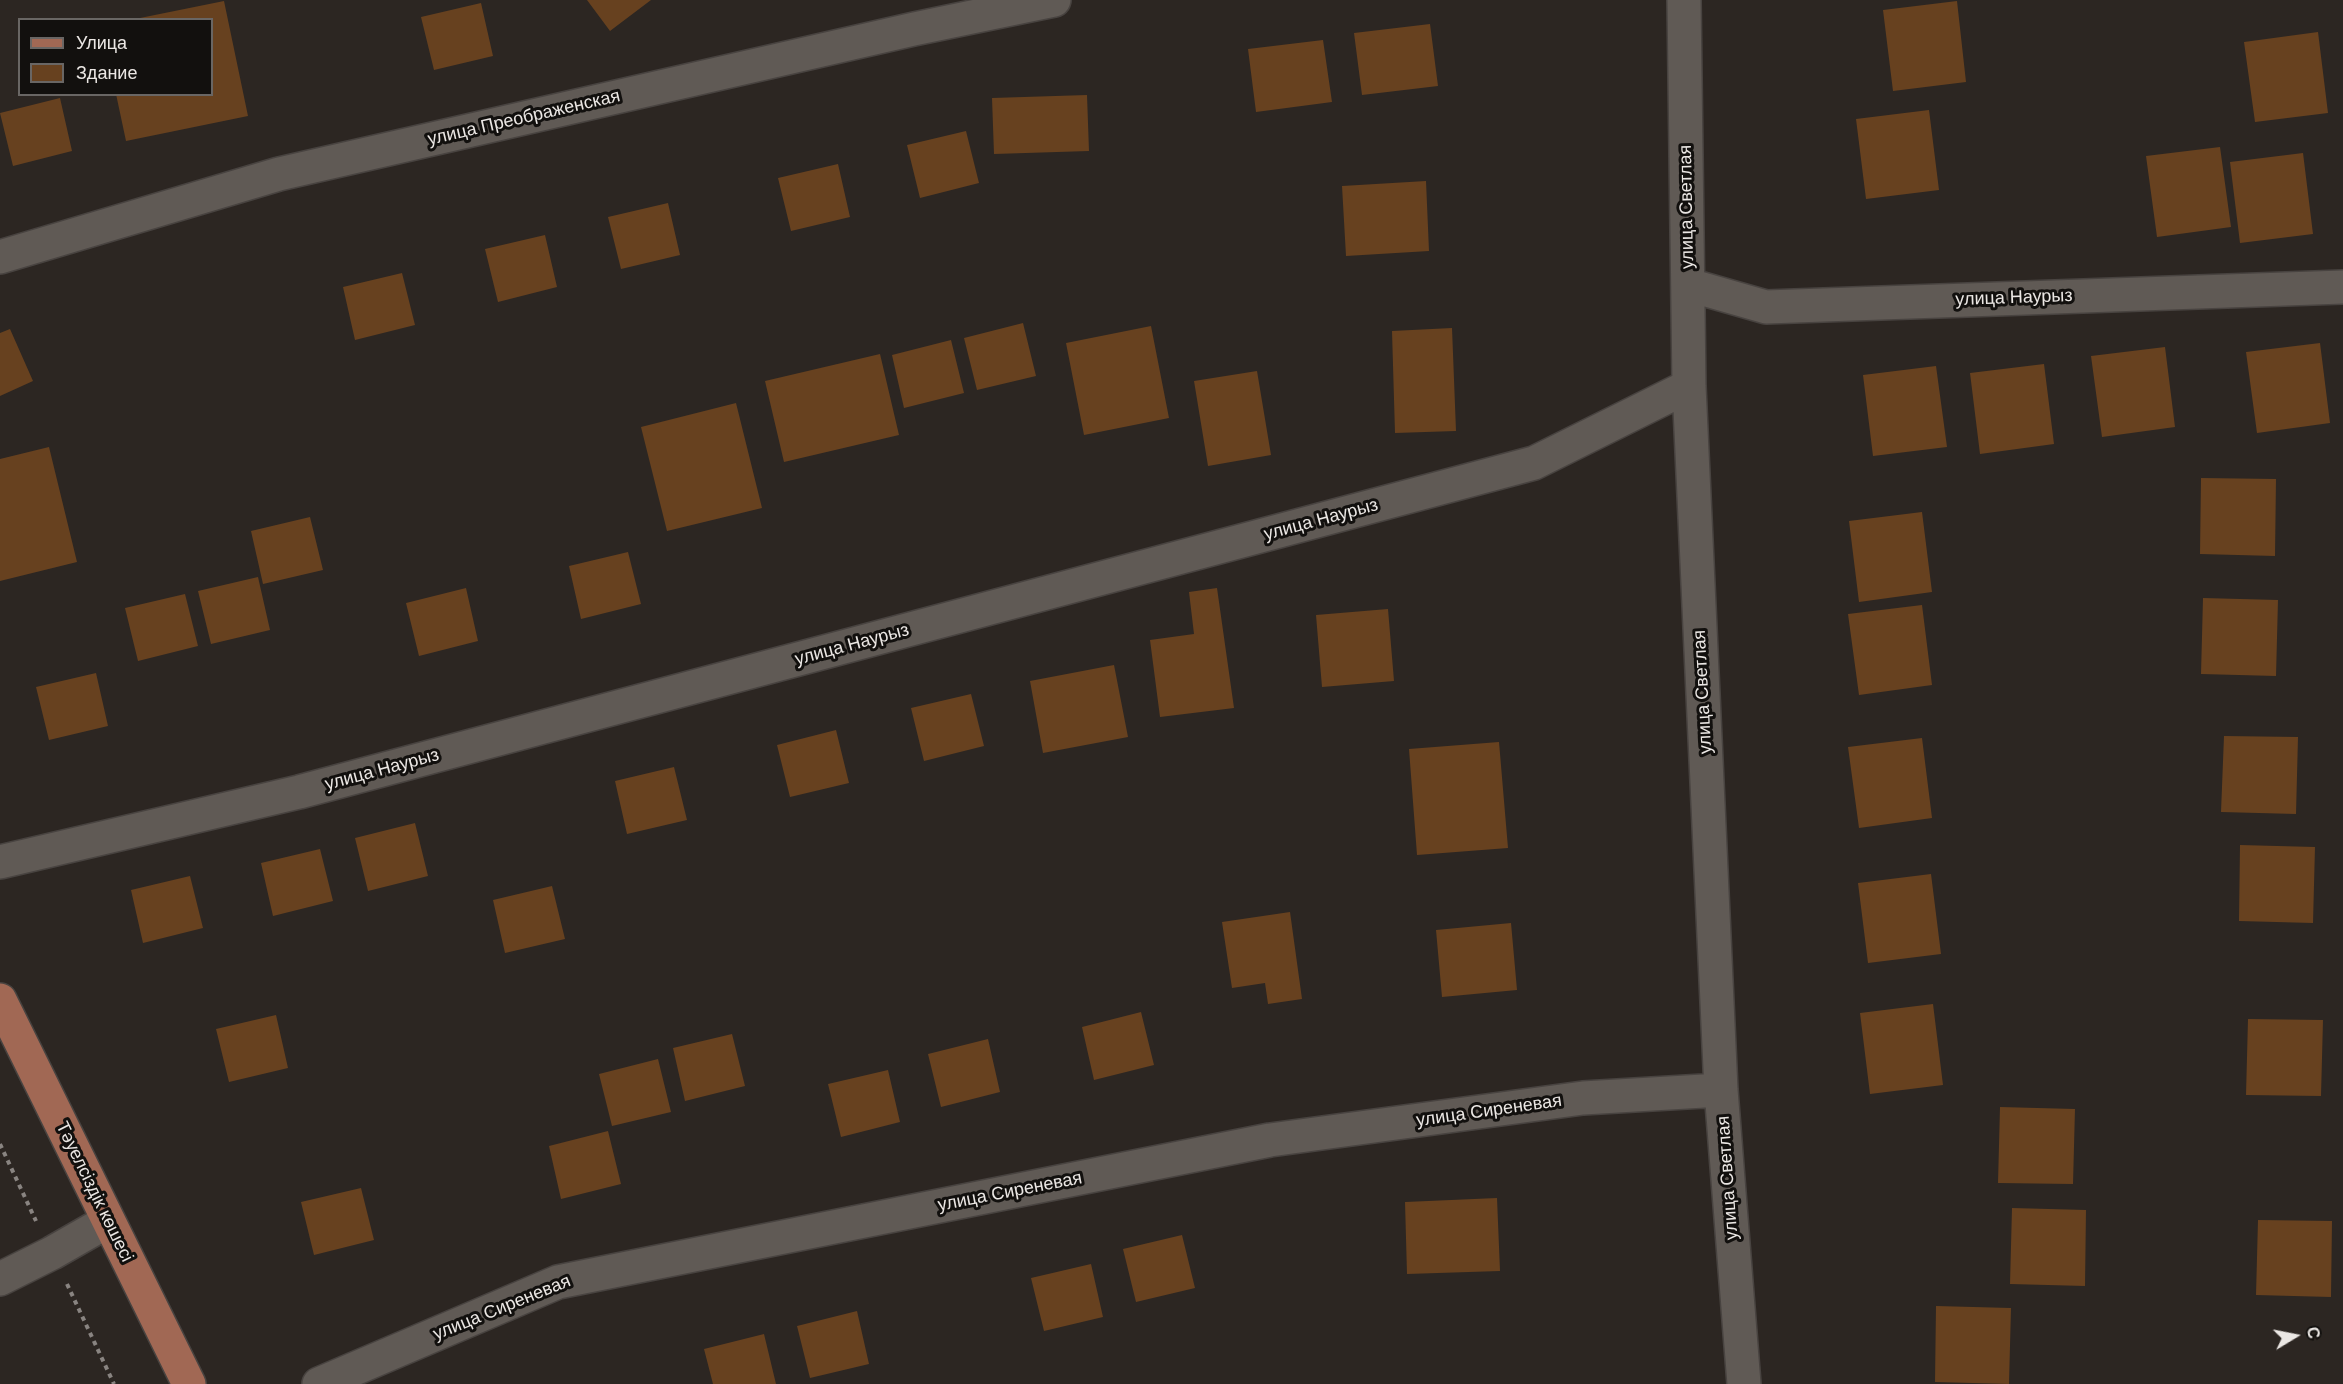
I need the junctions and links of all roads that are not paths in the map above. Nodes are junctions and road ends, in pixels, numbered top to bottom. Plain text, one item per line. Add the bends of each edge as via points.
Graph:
1 (1054, 0) edge
2 (1684, 0) edge
3 (0, 257) edge
4 (1689, 285) junction
5 (2343, 287) edge
6 (1689, 386) junction
7 (0, 862) edge
8 (0, 1000) edge
9 (1721, 1090) junction
10 (108, 1221) junction
11 (0, 1279) edge
12 (189, 1384) edge
13 (320, 1384) edge
14 (1744, 1384) edge

1 - 3 street, улица Преображенская via 279,174
2 - 4 street, улица Светлая
4 - 5 street, улица Наурыз via 1766,307
4 - 6 street, улица Светлая
6 - 7 street, улица Наурыз via 1534,463 299,792
6 - 9 street, улица Светлая
8 - 10 main road, Тәуелсіздік көшесі
9 - 13 street, улица Сиреневая via 1583,1098 1270,1140 558,1282
9 - 14 street, улица Светлая
10 - 11 street
10 - 12 main road, Тәуелсіздік көшесі

